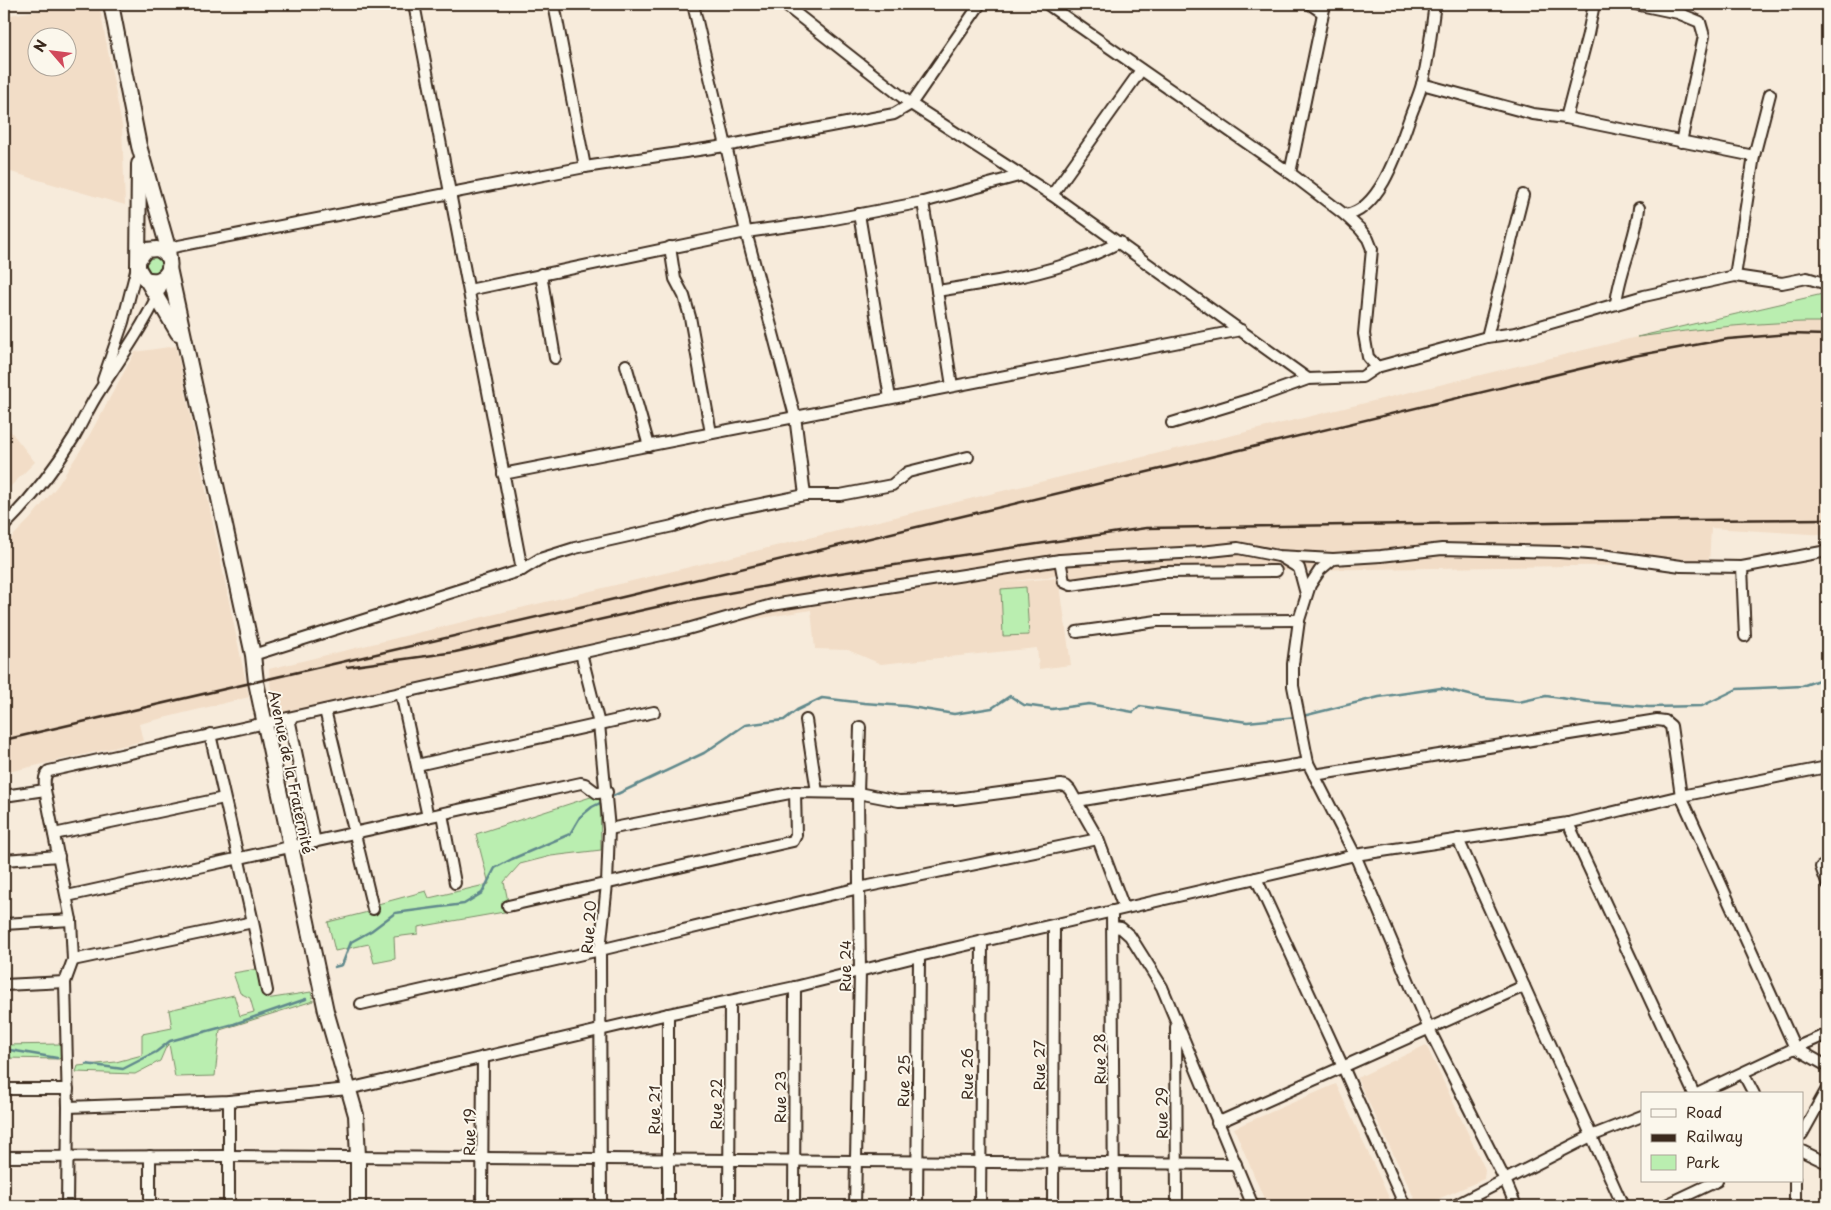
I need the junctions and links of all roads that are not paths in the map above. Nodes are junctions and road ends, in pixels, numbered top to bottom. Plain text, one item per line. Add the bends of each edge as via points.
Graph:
1 (111, 4) edge
2 (414, 4) edge
3 (554, 4) edge
4 (693, 4) edge
5 (784, 4) edge
6 (980, 4) edge
7 (1047, 4) edge
8 (1310, 4) edge
9 (1435, 4) edge
10 (1594, 4) edge
11 (1635, 4) edge
12 (1324, 8) edge
13 (1141, 70) junction
14 (1422, 84) junction
15 (1770, 94) dead end
16 (910, 104) junction
17 (1566, 118) junction
18 (1681, 142) junction
19 (139, 146) junction
20 (726, 146) junction
21 (1754, 156) junction
22 (585, 167) junction
23 (1290, 173) junction
24 (1022, 175) junction
25 (450, 194) junction
26 (1523, 194) dead end
27 (1052, 195) junction
28 (923, 202) junction
29 (1639, 208) dead end
30 (859, 214) junction
31 (1345, 215) junction
32 (746, 232) junction
33 (1120, 242) junction
34 (670, 247) junction
35 (138, 261) junction
36 (168, 262) junction
37 (541, 274) junction
38 (1735, 276) junction
39 (146, 279) junction
40 (1827, 284) edge
41 (469, 290) junction
42 (937, 291) junction
43 (158, 297) junction
44 (1616, 304) junction
45 (1241, 330) junction
46 (1487, 337) junction
47 (185, 344) junction
48 (555, 358) dead end
49 (626, 365) dead end
50 (1377, 367) junction
51 (1308, 379) junction
52 (952, 386) junction
53 (99, 390) junction
54 (890, 398) junction
55 (795, 416) junction
56 (1172, 423) dead end
57 (712, 433) junction
58 (649, 446) junction
59 (968, 457) dead end
60 (503, 474) junction
61 (805, 495) junction
62 (4, 526) edge
63 (1827, 551) edge
64 (1278, 556) junction
65 (1333, 559) junction
66 (1060, 560) junction
67 (1742, 567) junction
68 (522, 570) junction
69 (1276, 572) dead end
70 (1307, 596) junction
71 (1299, 620) junction
72 (1077, 632) dead end
73 (1745, 636) dead end
74 (581, 653) junction
75 (253, 655) junction
76 (401, 693) junction
77 (325, 710) junction
78 (654, 712) dead end
79 (289, 718) junction
80 (806, 720) dead end
81 (265, 723) junction
82 (599, 724) junction
83 (860, 727) dead end
84 (210, 734) junction
85 (1308, 763) junction
86 (417, 765) junction
87 (1827, 767) edge
88 (1314, 775) junction
89 (45, 790) junction
90 (607, 792) junction
91 (796, 792) junction
92 (817, 792) junction
93 (858, 793) junction
94 (4, 796) edge
95 (1681, 796) junction
96 (224, 798) junction
97 (1077, 801) junction
98 (442, 814) junction
99 (428, 817) junction
100 (1568, 823) junction
101 (609, 829) junction
102 (355, 833) junction
103 (54, 834) junction
104 (1098, 839) junction
105 (1458, 839) junction
106 (315, 842) junction
107 (291, 847) junction
108 (1355, 855) junction
109 (58, 856) junction
110 (4, 860) edge
111 (238, 860) junction
112 (1821, 867) dead end
113 (1256, 878) junction
114 (455, 883) dead end
115 (1827, 883) edge
116 (607, 884) junction
117 (859, 888) junction
118 (67, 896) junction
119 (508, 906) dead end
120 (1124, 908) junction
121 (373, 909) dead end
122 (1112, 911) junction
123 (71, 920) junction
124 (253, 922) junction
125 (4, 924) edge
126 (1054, 925) junction
127 (1113, 927) junction
128 (982, 942) junction
129 (600, 950) junction
130 (919, 956) junction
131 (73, 960) junction
132 (860, 972) junction
133 (65, 982) junction
134 (4, 985) edge
135 (1524, 986) junction
136 (795, 987) junction
137 (267, 991) dead end
138 (730, 1001) junction
139 (361, 1004) dead end
140 (668, 1014) junction
141 (1176, 1020) junction
142 (1429, 1029) junction
143 (602, 1030) junction
144 (1827, 1034) edge
145 (1795, 1048) junction
146 (483, 1057) junction
147 (1827, 1066) edge
148 (1343, 1067) junction
149 (1743, 1073) junction
150 (348, 1088) junction
151 (4, 1089) edge
152 (68, 1089) junction
153 (1827, 1089) edge
154 (1694, 1092) edge
155 (1700, 1092) edge
156 (1753, 1092) edge
157 (229, 1101) junction
158 (68, 1107) junction
159 (1641, 1116) edge
160 (1217, 1123) junction
161 (1804, 1130) edge
162 (1591, 1136) junction
163 (1804, 1152) edge
164 (150, 1156) junction
165 (229, 1156) junction
166 (4, 1157) edge
167 (67, 1157) junction
168 (358, 1157) junction
169 (482, 1158) junction
170 (601, 1159) junction
171 (668, 1159) junction
172 (730, 1160) junction
173 (794, 1160) junction
174 (855, 1161) junction
175 (917, 1161) junction
176 (980, 1162) junction
177 (1053, 1162) junction
178 (1115, 1163) junction
179 (1177, 1163) junction
180 (1827, 1163) edge
181 (1236, 1164) junction
182 (1506, 1180) junction
183 (1716, 1182) edge
184 (1795, 1182) edge
185 (1250, 1205) edge
186 (67, 1206) edge
187 (150, 1206) edge
188 (229, 1206) edge
189 (358, 1206) edge
190 (482, 1206) edge
191 (601, 1206) edge
192 (668, 1206) edge
193 (729, 1206) edge
194 (794, 1206) edge
195 (855, 1206) edge
196 (917, 1206) edge
197 (980, 1206) edge
198 (1052, 1206) edge
199 (1114, 1206) edge
200 (1177, 1206) edge
201 (1405, 1206) edge
202 (1454, 1206) edge
203 (1516, 1206) edge
204 (1623, 1206) edge
205 (1664, 1206) edge
206 (1795, 1206) edge

1 - 19 main road, Avenue de la Fraternité
2 - 25 street
3 - 22 street
4 - 20 street
5 - 16 street
6 - 16 street
7 - 13 street
8 - 12 street
9 - 14 street
10 - 17 street
11 - 18 street via 1678,13 1700,22 1704,36
12 - 23 street
13 - 23 street
13 - 27 street
14 - 17 street via 1533,114
14 - 31 street via 1390,169 1365,205 1354,214
15 - 21 street
16 - 20 street via 888,116
16 - 24 street
17 - 18 street
18 - 21 street
19 - 35 main road, Avenue de la Fraternité
19 - 36 main road, Avenue de la Fraternité
20 - 22 street
20 - 32 street
21 - 38 street
22 - 25 street
23 - 31 street
24 - 27 street
24 - 28 street
25 - 36 street
25 - 41 street
26 - 46 street
27 - 33 street
28 - 30 street
28 - 42 street
29 - 44 street via 1617,287
30 - 32 street
30 - 54 street
31 - 50 street via 1368,239 1372,249 1364,334 1368,357
32 - 34 street
32 - 55 street
33 - 42 street via 1085,258 1046,270
33 - 45 street
34 - 37 street
34 - 57 street via 675,279 690,317
35 - 36 main road via 141,254 151,249 162,251
35 - 39 main road via 139,272
35 - 53 street via 123,322
36 - 39 main road via 159,280
36 - 43 street
36 - 47 main road, Avenue de la Fraternité
37 - 41 street
37 - 48 street
38 - 40 street via 1782,283 1807,278
38 - 44 street
39 - 43 main road, Avenue de la Fraternité
41 - 60 street
42 - 52 street
43 - 47 main road, Avenue de la Fraternité
43 - 53 street
44 - 46 street via 1516,333
45 - 51 street
45 - 52 street
46 - 50 street
47 - 75 main road, Avenue de la Fraternité
49 - 58 street
50 - 51 street via 1362,377
51 - 56 street
52 - 54 street
53 - 62 street via 48,478
54 - 55 street
55 - 57 street
55 - 61 street
57 - 58 street
58 - 60 street
59 - 61 street via 908,472 892,485 840,495
60 - 68 street
61 - 68 street via 575,548 540,559
63 - 67 street
64 - 65 street
64 - 66 street via 1238,548
64 - 70 street via 1299,568
65 - 67 street via 1442,548 1559,552 1681,566
65 - 70 street via 1320,570
66 - 69 street via 1064,582 1075,586 1162,572
66 - 74 street via 772,605 684,630
67 - 73 street
68 - 75 street
70 - 71 street
71 - 72 street via 1157,621
71 - 85 street via 1293,686
74 - 76 street
74 - 82 street, Rue 20
75 - 81 main road, Avenue de la Fraternité
76 - 77 street
76 - 86 street
77 - 79 street
77 - 102 street
78 - 82 street
79 - 81 street
79 - 106 street
80 - 92 street
81 - 84 street
81 - 107 main road, Avenue de la Fraternité
82 - 86 street
82 - 90 street, Rue 20
83 - 93 street, Rue 24
84 - 89 street via 49,771 45,777
84 - 96 street
85 - 88 street
85 - 97 street
86 - 99 street
87 - 95 street
88 - 95 street via 1661,720 1671,726
88 - 108 street
89 - 94 street
89 - 103 street
90 - 98 street via 597,793 581,783
90 - 101 street, Rue 20
91 - 92 street
91 - 101 street
91 - 116 street via 796,836 793,841
92 - 93 street
93 - 97 street via 899,801 955,799 1061,785 1066,786
93 - 117 street, Rue 24
95 - 100 street
95 - 145 street
96 - 103 street
96 - 111 street
97 - 104 street
98 - 99 street
98 - 114 street
99 - 102 street
100 - 105 street
100 - 154 street
101 - 116 street, Rue 20
102 - 106 street
102 - 121 street
103 - 109 street
104 - 117 street
104 - 120 street
105 - 108 street
105 - 135 street
106 - 107 street
107 - 111 street
107 - 150 main road, Avenue de la Fraternité via 326,1011
108 - 113 street
108 - 142 street
109 - 110 street
109 - 118 street
111 - 118 street
111 - 124 street
112 - 115 street
113 - 120 street
113 - 148 street
116 - 119 street
116 - 129 street, Rue 20
117 - 129 street
117 - 132 street, Rue 24
118 - 123 street
120 - 122 street
122 - 126 street
122 - 127 street, Rue 28
123 - 125 street
123 - 131 street
124 - 131 street
124 - 137 street
126 - 128 street
126 - 177 street, Rue 27
127 - 141 street via 1121,928 1130,936 1162,987
127 - 178 street, Rue 28
128 - 130 street
128 - 176 street, Rue 26
129 - 139 street
129 - 143 street, Rue 20
130 - 132 street
130 - 175 street, Rue 25
131 - 133 street
132 - 136 street
132 - 174 street, Rue 24
133 - 134 street
133 - 152 street
135 - 142 street
135 - 162 street
136 - 138 street
136 - 173 street, Rue 23
138 - 140 street
138 - 172 street, Rue 22
140 - 143 street
140 - 171 street, Rue 21
141 - 160 street
141 - 179 street, Rue 29
142 - 148 street
142 - 182 street
143 - 146 street
143 - 170 street, Rue 20
144 - 145 street
145 - 147 street
145 - 149 street
146 - 150 street
146 - 169 street, Rue 19
148 - 160 street
148 - 201 street
149 - 155 street
149 - 156 street
150 - 157 street
150 - 168 main road, Avenue de la Fraternité via 356,1115
151 - 152 street
152 - 158 street
153 - 161 street
157 - 158 street
157 - 165 street
158 - 167 street
159 - 162 street
160 - 181 street
162 - 182 street
162 - 204 street
163 - 180 street
164 - 165 street
164 - 167 street
164 - 187 street
165 - 168 street
165 - 188 street
166 - 167 street
167 - 186 street
168 - 169 street
168 - 189 main road, Avenue de la Fraternité
169 - 170 street
169 - 190 street, Rue 19
170 - 171 street
170 - 191 street, Rue 20
171 - 172 street
171 - 192 street, Rue 21
172 - 173 street
172 - 193 street, Rue 22
173 - 174 street
173 - 194 street, Rue 23
174 - 175 street
174 - 195 street, Rue 24
175 - 176 street
175 - 196 street, Rue 25
176 - 177 street
176 - 197 street, Rue 26
177 - 178 street
177 - 198 street, Rue 27
178 - 179 street
178 - 199 street, Rue 28
179 - 181 street
179 - 200 street, Rue 29
181 - 185 street
182 - 202 street
182 - 203 street
183 - 205 street
184 - 206 street

